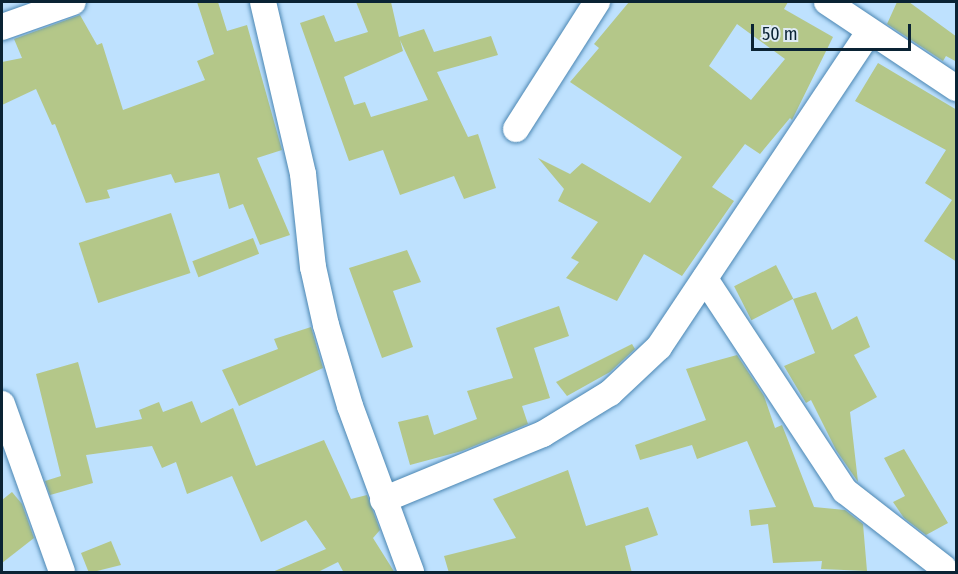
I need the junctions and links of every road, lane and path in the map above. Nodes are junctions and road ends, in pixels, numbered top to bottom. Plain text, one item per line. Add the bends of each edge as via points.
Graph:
1 (73, 2) edge
2 (263, 2) edge
3 (597, 2) edge
4 (827, 2) edge
5 (2, 27) edge
6 (869, 32) junction
7 (957, 88) edge
8 (516, 129) dead end
9 (705, 279) junction
10 (2, 404) edge
11 (383, 500) junction
12 (947, 565) edge
13 (62, 573) edge
14 (411, 573) edge

1 - 5 street
2 - 11 street via 303,174 314,267 326,325
3 - 8 street
4 - 6 street
6 - 7 street
6 - 9 street
9 - 11 street via 659,347 610,393 543,434
9 - 12 street via 845,491
10 - 13 street
11 - 14 street

